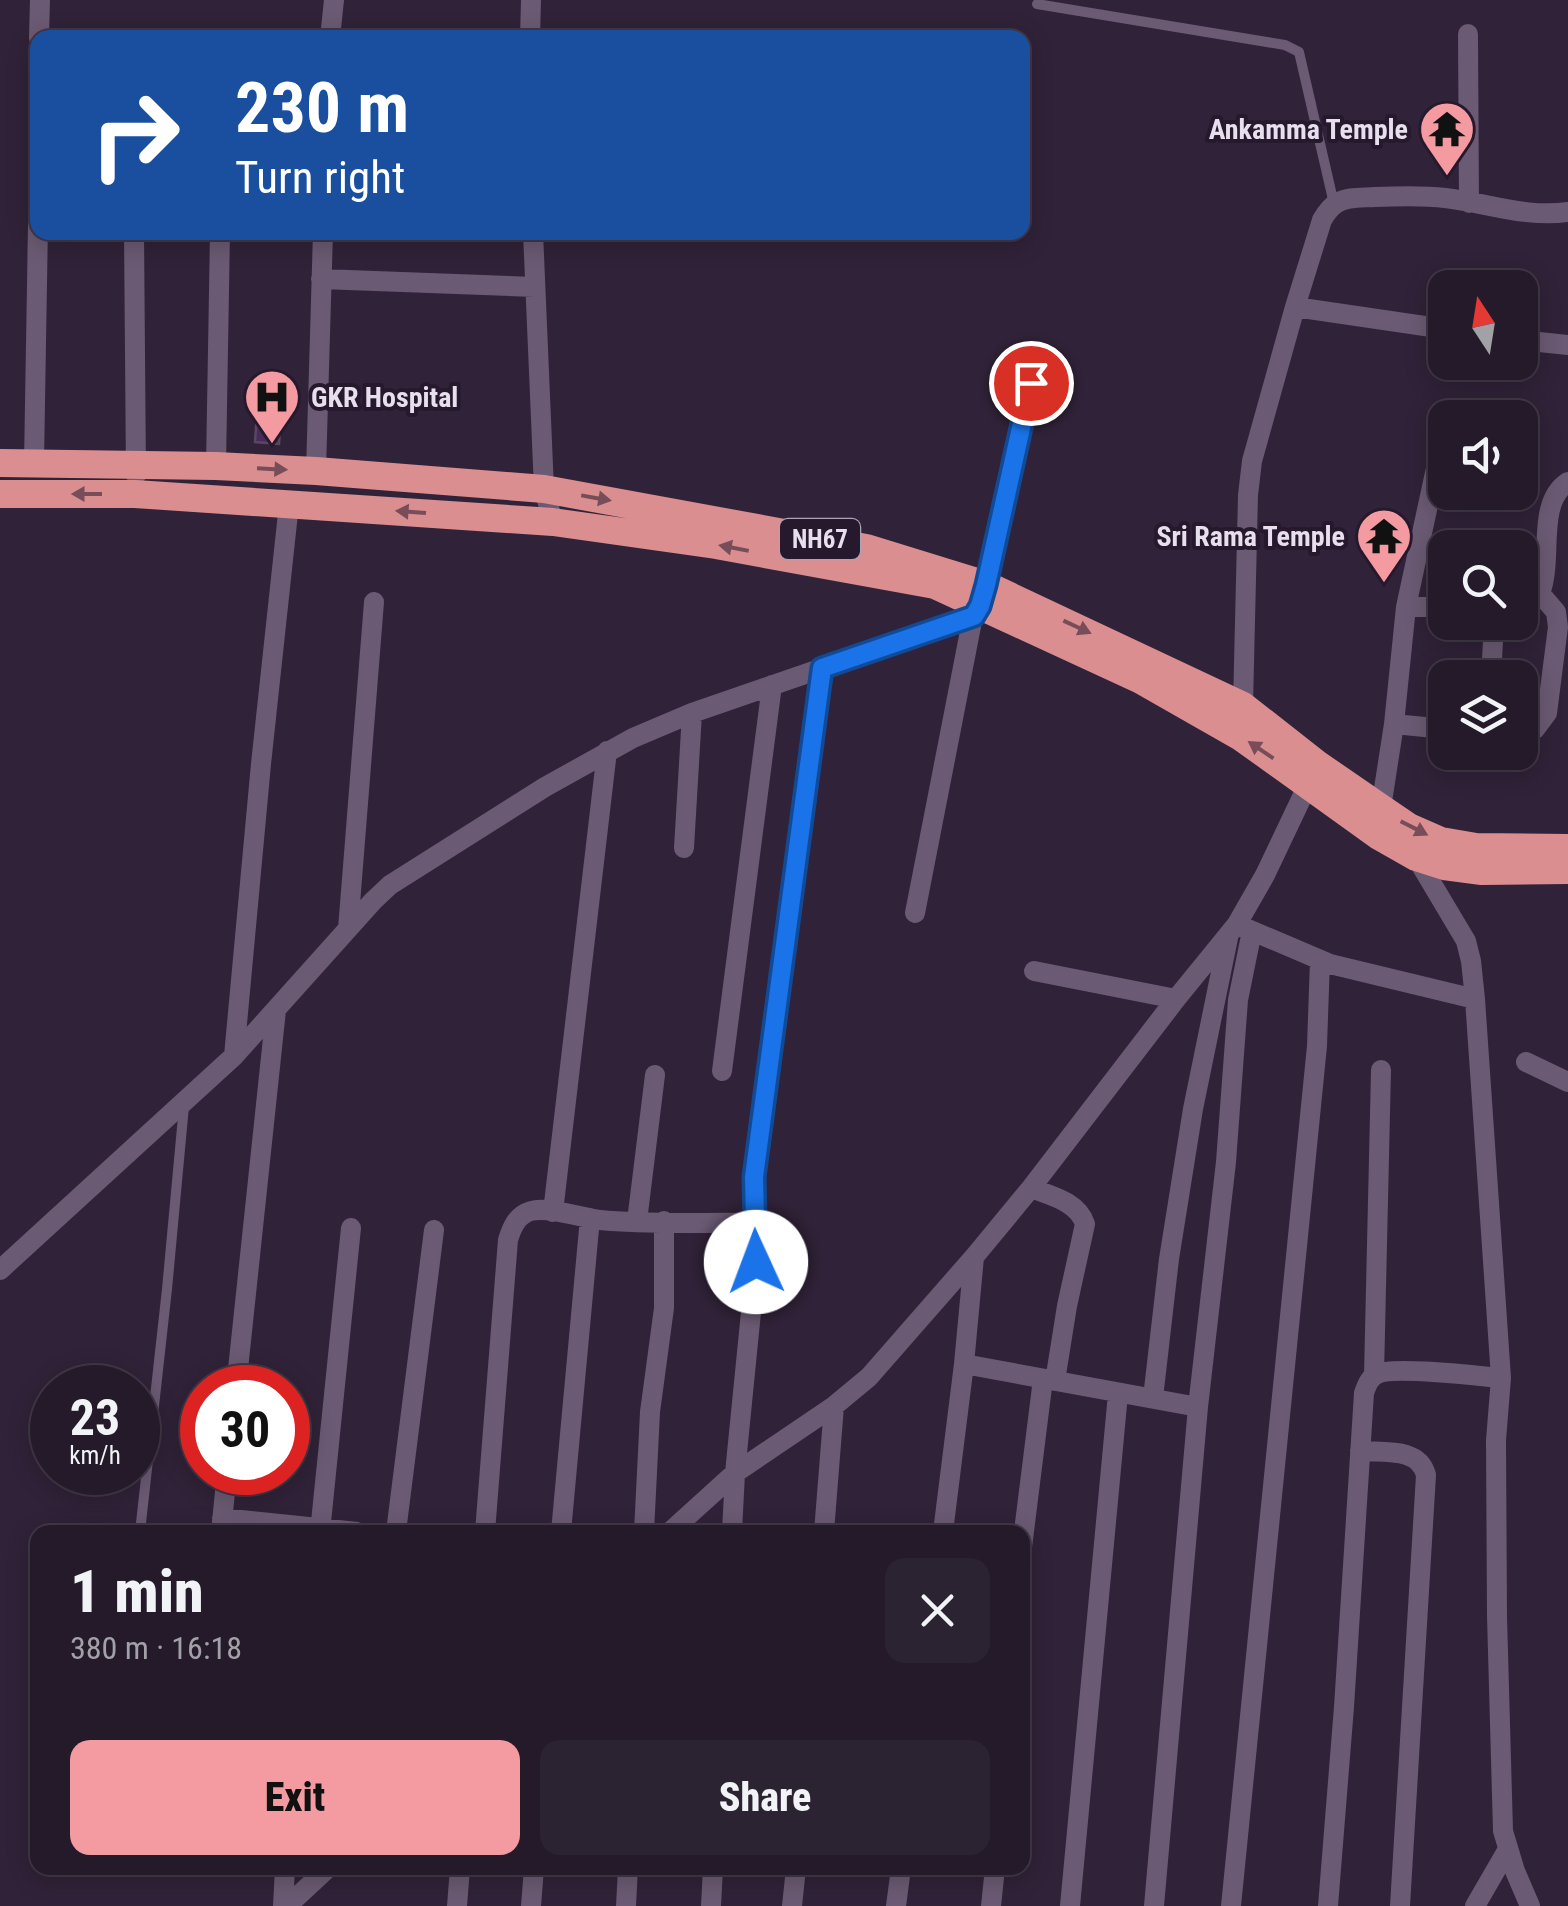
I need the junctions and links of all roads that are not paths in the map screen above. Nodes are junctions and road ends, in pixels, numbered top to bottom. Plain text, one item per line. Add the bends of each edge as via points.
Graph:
1 (40, 0) edge
2 (334, 0) edge
3 (531, 0) edge
4 (1037, 4) dead end
5 (39, 30) edge
6 (331, 30) edge
7 (530, 30) edge
8 (1468, 34) dead end
9 (1470, 203) junction
10 (1334, 204) junction
11 (1568, 212) edge
12 (38, 240) edge
13 (134, 240) edge
14 (220, 240) edge
15 (322, 240) edge
16 (533, 240) edge
17 (320, 279) junction
18 (534, 288) junction
19 (1295, 307) junction
20 (1428, 327) edge
21 (1538, 342) edge
22 (1568, 344) edge
23 (1038, 350) dead end
24 (0, 463) edge
25 (34, 463) junction
26 (136, 466) junction
27 (216, 466) junction
28 (316, 471) junction
29 (1568, 482) edge
30 (544, 489) junction
31 (0, 494) edge
32 (135, 494) junction
33 (290, 504) junction
34 (1428, 505) edge
35 (553, 522) junction
36 (1544, 598) junction
37 (374, 602) dead end
38 (980, 602) junction
39 (1538, 602) edge
40 (1406, 607) junction
41 (1428, 607) edge
42 (1562, 638) edge
43 (822, 668) junction
44 (772, 685) junction
45 (1243, 706) junction
46 (692, 713) junction
47 (1394, 724) junction
48 (1538, 725) edge
49 (1428, 727) edge
50 (607, 751) junction
51 (1312, 774) junction
52 (1381, 808) junction
53 (684, 848) dead end
54 (1568, 848) edge
55 (1416, 857) junction
56 (1568, 870) edge
57 (916, 913) dead end
58 (348, 929) junction
59 (1239, 930) junction
60 (1320, 960) junction
61 (1034, 972) dead end
62 (1176, 998) junction
63 (1475, 999) junction
64 (276, 1010) junction
65 (234, 1056) junction
66 (1526, 1062) dead end
67 (1381, 1070) dead end
68 (722, 1071) dead end
69 (656, 1075) dead end
70 (1568, 1082) edge
71 (184, 1102) junction
72 (1031, 1188) junction
73 (552, 1212) junction
74 (590, 1218) junction
75 (638, 1221) junction
76 (664, 1222) junction
77 (756, 1223) junction
78 (351, 1228) dead end
79 (434, 1230) dead end
80 (974, 1257) junction
81 (0, 1270) edge
82 (964, 1364) junction
83 (238, 1365) edge
84 (1374, 1376) junction
85 (1501, 1378) junction
86 (1049, 1380) junction
87 (1118, 1394) junction
88 (1152, 1398) junction
89 (834, 1406) junction
90 (1198, 1406) junction
91 (1360, 1451) junction
92 (735, 1473) junction
93 (225, 1495) edge
94 (141, 1525) edge
95 (222, 1525) edge
96 (321, 1525) edge
97 (397, 1525) edge
98 (487, 1525) edge
99 (562, 1525) edge
100 (644, 1525) edge
101 (678, 1525) edge
102 (732, 1525) edge
103 (825, 1525) edge
104 (944, 1525) edge
105 (1026, 1525) edge
106 (1508, 1849) junction
107 (286, 1875) edge
108 (320, 1875) edge
109 (459, 1875) edge
110 (533, 1875) edge
111 (628, 1875) edge
112 (713, 1875) edge
113 (795, 1875) edge
114 (899, 1875) edge
115 (994, 1875) edge
116 (285, 1906) edge
117 (456, 1906) edge
118 (531, 1906) edge
119 (626, 1906) edge
120 (711, 1906) edge
121 (792, 1906) edge
122 (896, 1906) edge
123 (992, 1906) edge
124 (1070, 1906) edge
125 (1154, 1906) edge
126 (1231, 1906) edge
127 (1328, 1906) edge
128 (1400, 1906) edge
129 (1475, 1906) edge
130 (1530, 1906) edge

1 - 5 street
2 - 6 street
3 - 7 street
4 - 10 lane via 1299,52
8 - 9 street
9 - 10 street via 1403,196
9 - 11 street
10 - 19 street via 1322,220
12 - 25 street
13 - 26 street
14 - 27 street
15 - 17 street
16 - 18 street
17 - 18 street
17 - 28 street
18 - 30 street
19 - 20 street
19 - 45 street via 1252,461
21 - 22 street
23 - 38 lane
24 - 25 highway, NH67
25 - 26 highway, NH67
26 - 27 highway, NH67
26 - 32 street
27 -> 28 highway, NH67
28 - 30 highway, NH67
29 - 36 street via 1555,496 1555,574
30 - 35 street
30 -> 38 highway, NH67 via 866,548
32 -> 31 highway, NH67
32 - 33 highway, NH67
35 -> 33 highway, NH67
33 - 65 street
34 - 40 street
38 -> 35 highway, NH67 via 935,585
36 - 39 street
36 - 42 street
37 - 58 street
38 - 43 street
38 -> 45 highway, NH67
51 -> 38 highway, NH67
38 - 57 street
40 - 41 street
40 - 47 street
42 - 48 street via 1547,714
43 - 44 street
43 - 77 street via 754,1177
44 - 46 street
44 - 68 street
45 - 51 highway, NH67
46 - 50 street
46 - 53 street
47 - 49 street
47 - 52 street
50 - 58 street via 390,885
50 - 73 street
51 - 52 highway, NH67
51 - 55 highway, NH67 via 1380,836
51 - 59 street
52 -> 54 highway, NH67 via 1440,841
55 - 56 highway, NH67 via 1482,870
55 - 63 street via 1466,941
58 - 64 street
59 - 60 street
59 - 62 street
59 - 88 street via 1190,1128
59 - 90 street via 1226,1162
60 - 63 street
60 - 126 street via 1317,1046
61 - 62 street
62 - 72 street
63 - 85 street
64 - 65 street
64 - 83 street
65 - 71 street
66 - 70 street
67 - 84 street
69 - 75 street
71 - 81 street
71 - 94 lane
72 - 80 street
72 - 86 street via 1075,1208 1085,1224
73 - 74 street
73 - 98 street via 520,1216 508,1240
74 - 75 street
74 - 99 street
75 - 76 street
76 - 77 street
76 - 100 street via 664,1308
77 - 92 street
78 - 96 street
79 - 97 street
80 - 82 street
80 - 89 street via 869,1377
82 - 86 street
82 - 104 street
84 - 85 street via 1395,1371
84 - 91 street via 1364,1394
85 - 106 street via 1497,1616
86 - 87 street
86 - 105 street
87 - 88 street
87 - 124 street
88 - 90 street
89 - 92 street
89 - 103 street
90 - 125 street
91 - 127 street
91 - 128 street via 1410,1454 1426,1475
92 - 101 street
92 - 102 street
93 - 95 street
106 - 129 street
106 - 130 street
107 - 116 street
108 - 116 street
109 - 117 street
110 - 118 street
111 - 119 street
112 - 120 street
113 - 121 street
114 - 122 street
115 - 123 street

